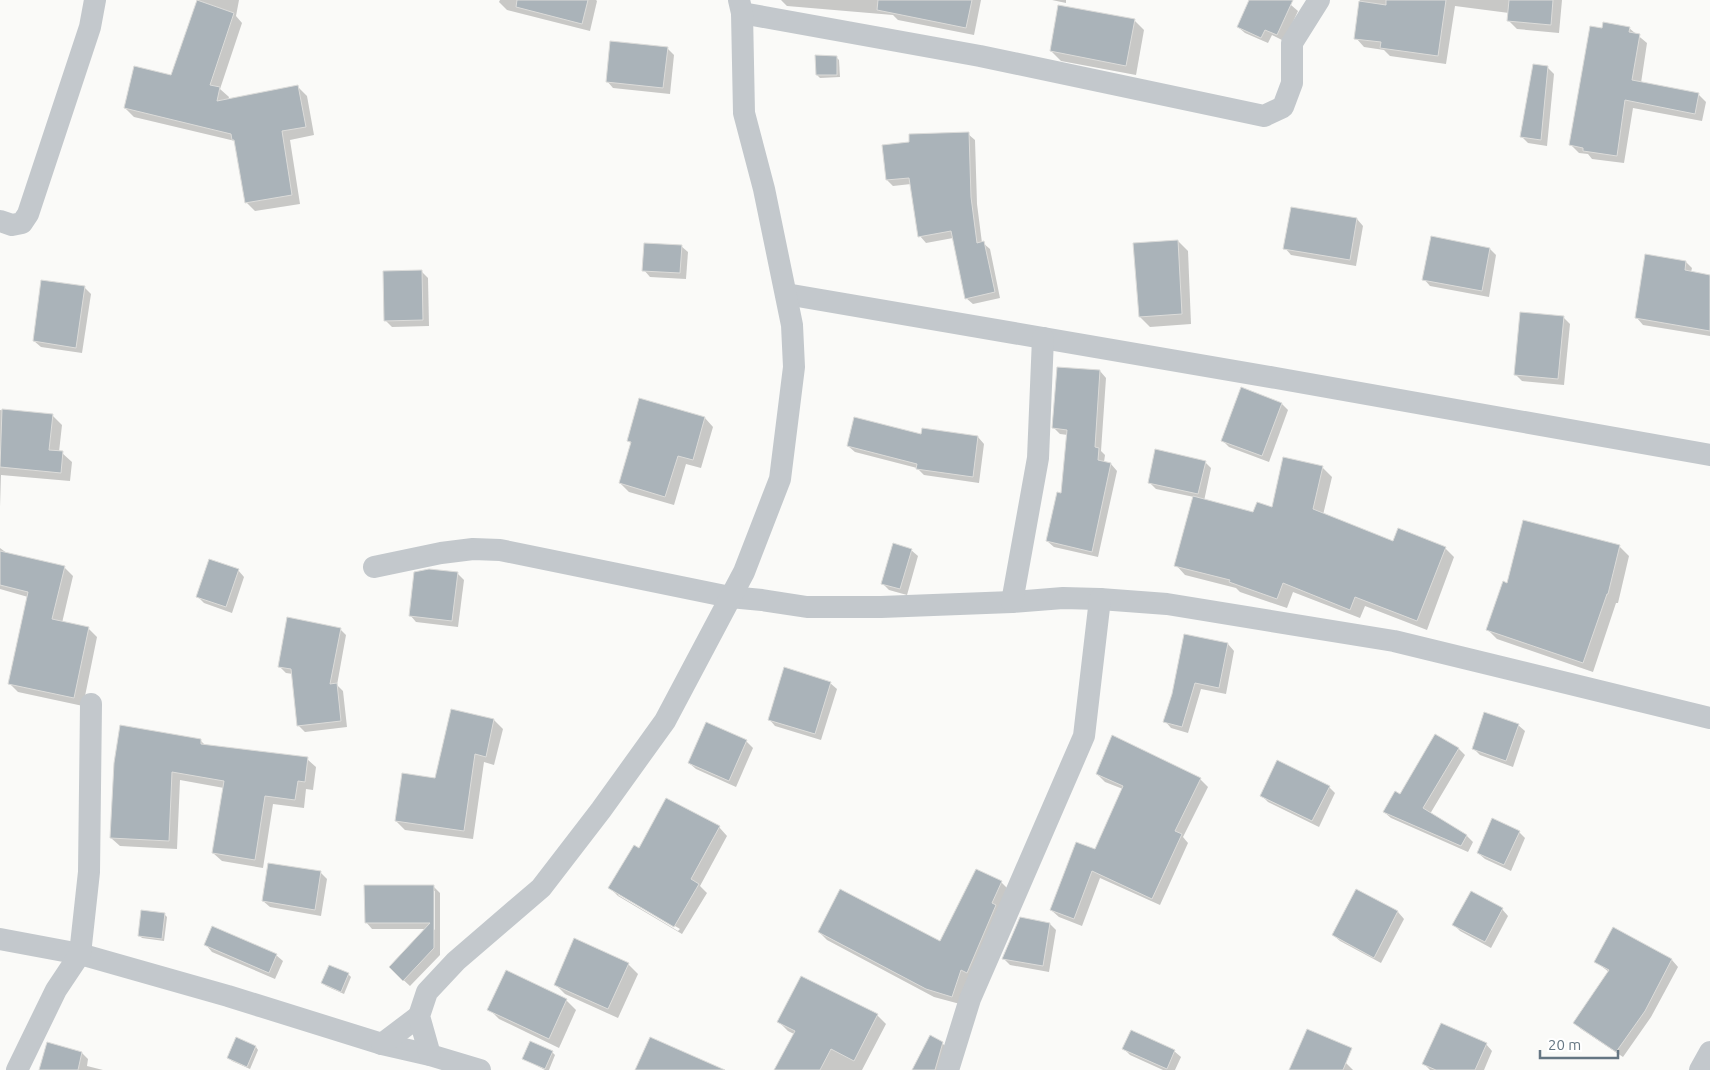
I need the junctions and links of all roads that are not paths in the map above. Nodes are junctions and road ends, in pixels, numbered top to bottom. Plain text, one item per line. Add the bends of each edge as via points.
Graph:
1 (95, 0) edge
2 (1320, 0) edge
3 (741, 6) edge
4 (0, 221) edge
5 (786, 294) junction
6 (1043, 338) junction
7 (1710, 455) edge
8 (374, 567) dead end
9 (730, 597) junction
10 (1100, 599) junction
11 (1012, 602) junction
12 (91, 704) dead end
13 (1710, 718) edge
14 (0, 939) edge
15 (80, 954) junction
16 (420, 1016) junction
17 (382, 1044) junction
18 (1710, 1052) edge
19 (430, 1055) junction
20 (17, 1070) edge
21 (480, 1070) edge
22 (948, 1070) edge
23 (1700, 1070) edge

1 - 4 street via 90,27 28,214 22,222 12,225
2 - 3 street via 1292,43 1292,83 1283,106 1264,116
3 - 5 street via 744,113
5 - 6 street
5 - 9 street via 792,325 794,367 780,479 744,572
6 - 7 street
6 - 11 street via 1038,458
8 - 9 street via 441,553 500,550
9 - 11 street via 806,607
9 - 16 street via 665,721 601,810 541,888 456,961 427,992
10 - 11 street
10 - 13 street via 1167,604 1394,641
10 - 22 street via 1084,736 970,999
12 - 15 street via 89,872
14 - 15 street
15 - 17 street
15 - 20 street via 56,990
16 - 17 street
16 - 19 street
17 - 19 street
18 - 23 street
19 - 21 street

